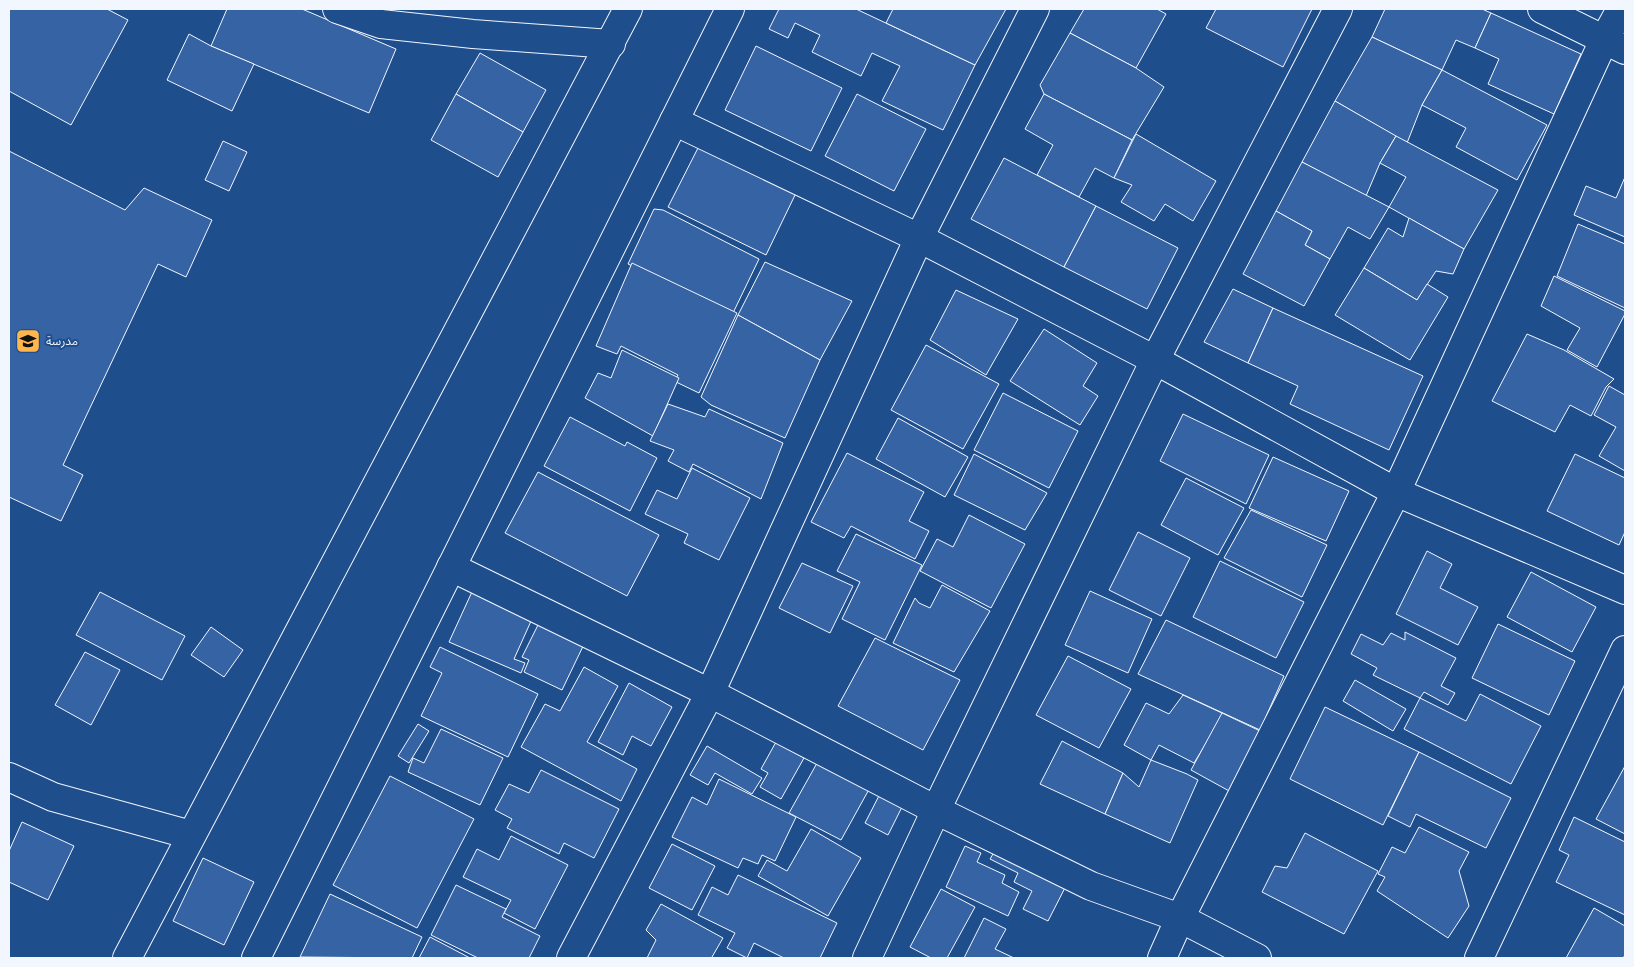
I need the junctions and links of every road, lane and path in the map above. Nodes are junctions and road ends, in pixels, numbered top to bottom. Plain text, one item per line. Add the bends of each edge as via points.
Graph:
1 (337, 9) edge
2 (628, 9) edge
3 (730, 9) edge
4 (1035, 9) edge
5 (1338, 9) edge
6 (1542, 9) edge
7 (1621, 9) edge
8 (611, 44) junction
9 (1614, 45) edge
10 (674, 121) junction
11 (919, 238) junction
12 (1154, 360) junction
13 (1396, 492) junction
14 (451, 567) junction
15 (1625, 590) edge
16 (1625, 650) edge
17 (710, 693) junction
18 (9, 777) edge
19 (936, 810) junction
20 (191, 835) junction
21 (1180, 918) junction
22 (127, 958) edge
23 (256, 958) edge
24 (571, 958) edge
25 (866, 958) edge
26 (1162, 958) edge
27 (1257, 958) edge
28 (1480, 958) edge

1 - 8 street via 380,24
2 - 8 street
3 - 10 street
4 - 11 street
5 - 12 street
6 - 9 street
7 - 9 street
8 - 20 street
9 - 13 street
10 - 11 street
10 - 14 street
11 - 12 street
11 - 17 street
12 - 13 street
12 - 19 street
13 - 15 street
13 - 21 street
14 - 17 street
14 - 23 street
16 - 28 street
17 - 19 street
17 - 24 street
18 - 20 street via 53,797
19 - 21 street via 1091,886
19 - 25 street
20 - 22 street
21 - 26 street
21 - 27 street

